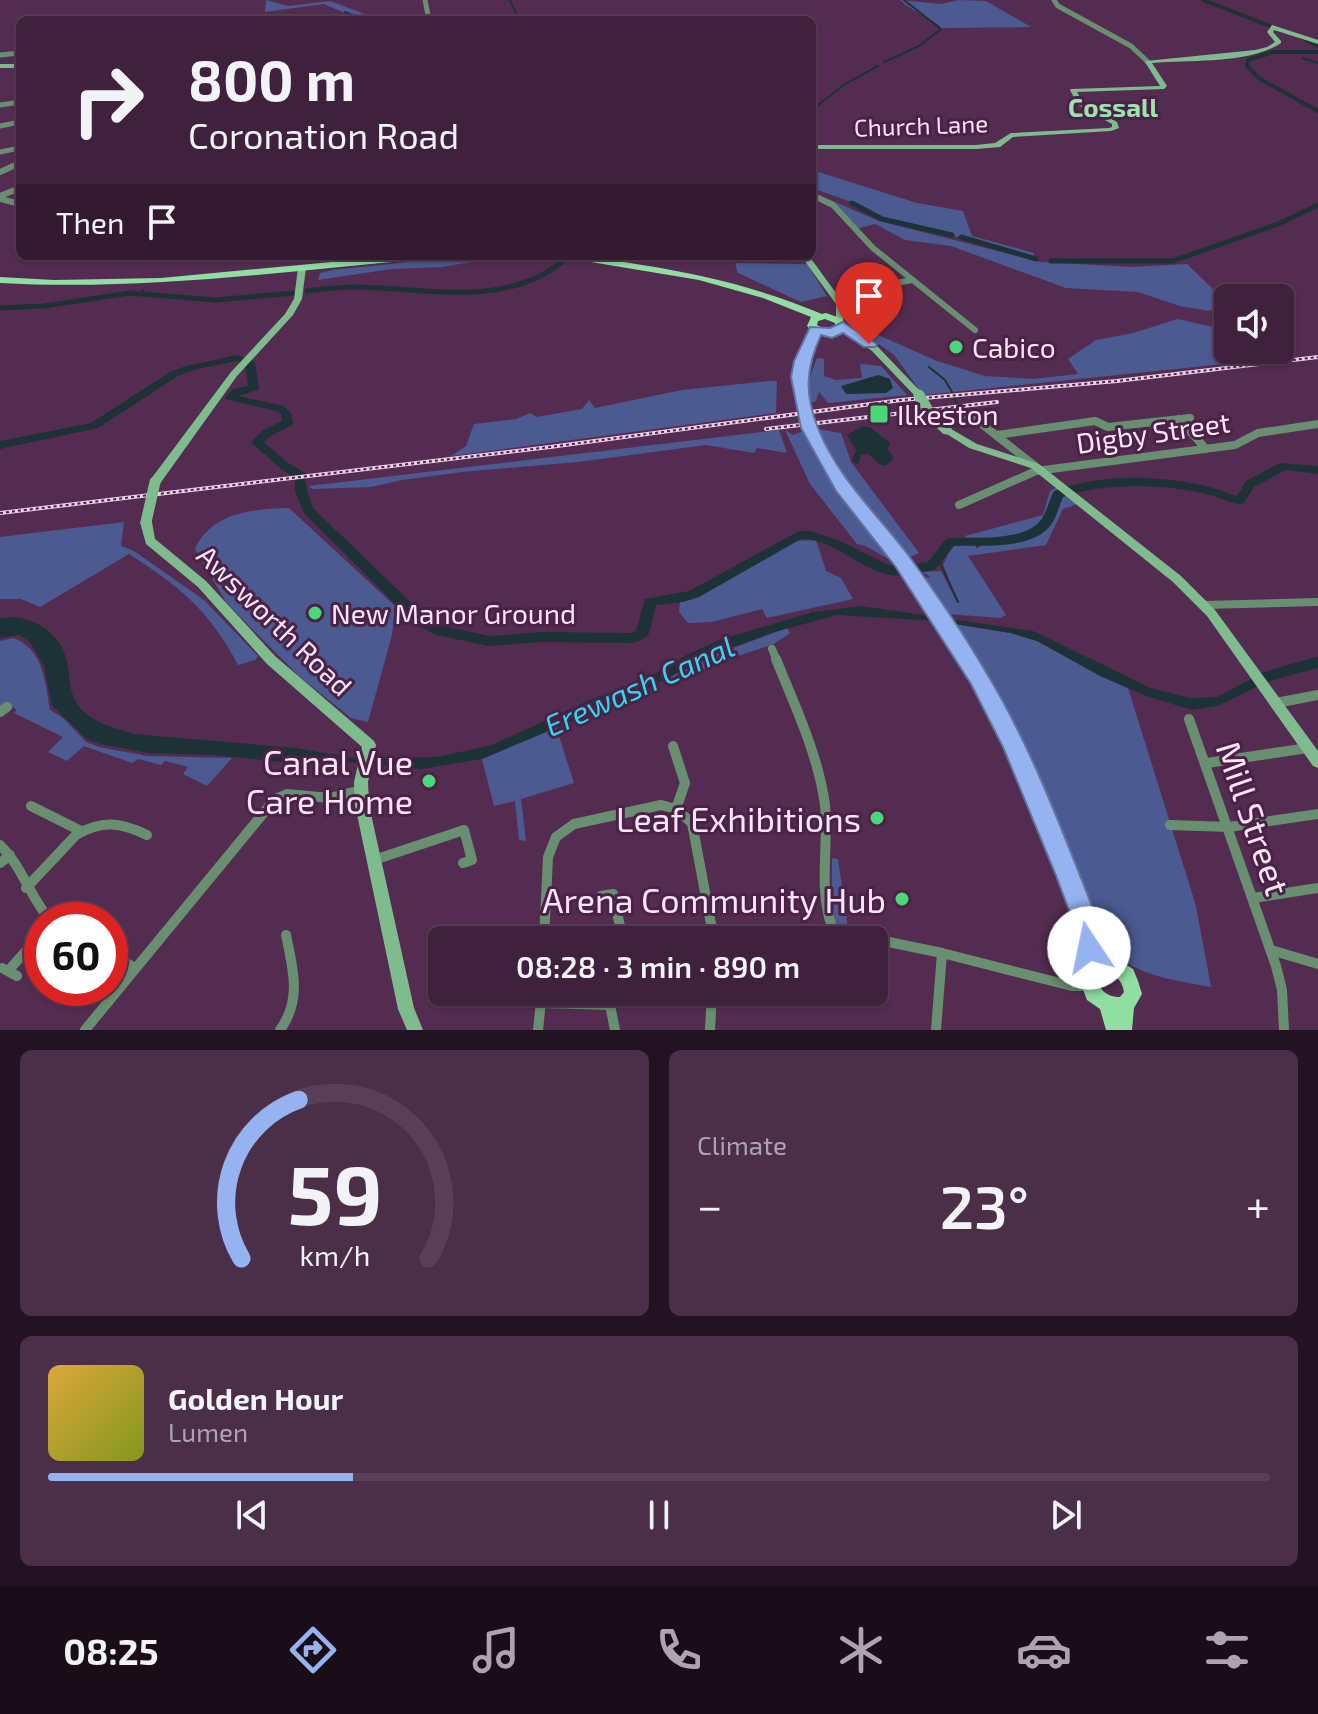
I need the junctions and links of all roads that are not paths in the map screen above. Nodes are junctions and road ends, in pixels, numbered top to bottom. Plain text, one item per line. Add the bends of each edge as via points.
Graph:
1 (1054, 0) edge
2 (1318, 42) edge
3 (1148, 62) junction
4 (816, 147) edge
5 (816, 197) edge
6 (385, 260) edge
7 (597, 260) edge
8 (808, 260) edge
9 (302, 268) junction
10 (0, 280) edge
11 (912, 280) junction
12 (834, 295) junction
13 (841, 309) junction
14 (818, 321) junction
15 (841, 323) junction
16 (975, 330) dead end
17 (830, 333) junction
18 (867, 342) junction
19 (812, 343) junction
20 (962, 414) dead end
21 (1190, 418) dead end
22 (1179, 419) junction
23 (1318, 424) edge
24 (997, 435) junction
25 (1206, 449) junction
26 (1038, 468) junction
27 (959, 505) dead end
28 (1318, 602) edge
29 (1204, 605) junction
30 (772, 649) dead end
31 (1318, 695) edge
32 (1272, 698) junction
33 (1189, 719) dead end
34 (673, 746) dead end
35 (1308, 748) junction
36 (1318, 762) edge
37 (1207, 763) junction
38 (361, 790) junction
39 (31, 806) dead end
40 (676, 809) junction
41 (1318, 814) edge
42 (1170, 825) dead end
43 (1229, 827) junction
44 (81, 831) junction
45 (147, 835) dead end
46 (0, 845) edge
47 (10, 855) junction
48 (374, 860) junction
49 (0, 863) edge
50 (463, 863) dead end
51 (26, 888) junction
52 (1318, 888) edge
53 (601, 896) dead end
54 (1253, 898) junction
55 (36, 902) edge
56 (545, 926) edge
57 (620, 926) edge
58 (711, 926) edge
59 (1088, 926) junction
60 (284, 944) dead end
61 (1271, 950) junction
62 (942, 953) junction
63 (24, 954) edge
64 (128, 964) edge
65 (1111, 964) junction
66 (1318, 964) edge
67 (1093, 967) junction
68 (135, 968) junction
69 (9, 972) edge
70 (1089, 986) junction
71 (1116, 1005) junction
72 (541, 1006) edge
73 (610, 1006) edge
74 (711, 1006) edge
75 (410, 1027) edge
76 (85, 1030) edge
77 (280, 1030) edge
78 (538, 1030) edge
79 (615, 1030) edge
80 (710, 1030) edge
81 (936, 1030) edge
82 (1115, 1030) edge
83 (1123, 1030) edge
84 (1284, 1030) edge

1 - 3 street
2 - 3 street via 1271,27 1277,45 1232,55
3 - 4 street, Church Lane via 1164,87 1073,90 1080,104 1115,123 1116,128 1109,130 1016,134 997,145 976,147
5 - 11 street via 833,205
6 - 9 main road
7 - 14 main road via 700,277 766,296
8 - 12 street
9 - 10 main road via 135,282
9 - 38 street, Awsworth Road, bridge via 296,305 247,360 155,482 146,522 150,541 183,566 271,660 370,748
11 - 12 street
11 - 16 street
12 - 13 street
13 - 14 street
13 - 15 street
14 - 15 main road
14 - 17 main road
14 - 19 main road
15 - 17 main road
15 - 18 street
17 - 18 street
17 - 19 main road
18 - 26 street, bridge via 946,429 973,446
19 - 59 main road, bridge via 799,373 809,428 842,486 953,635 1014,747
20 - 24 street
21 - 22 street
22 - 24 street via 1108,427 1099,422
22 - 25 street
23 - 25 street, Digby Street via 1258,433 1235,445
24 - 26 street
25 - 26 street, Digby Street
26 - 27 street, Digby Street
26 - 29 street
28 - 29 street
29 - 32 street
30 - 62 street via 824,798 832,927
31 - 32 street
32 - 35 street
33 - 37 street, Mill Street
34 - 40 street via 685,783
35 - 36 street
35 - 37 street
37 - 43 street, Mill Street
38 - 48 street, Awsworth Road
38 - 68 street via 330,798 287,794 275,799
39 - 44 street
40 - 56 street via 653,806 574,824 561,832 548,857
40 - 58 street via 690,819 695,834
41 - 43 street
42 - 43 street
43 - 54 street, Mill Street
44 - 45 street via 116,821
44 - 51 street
46 - 47 street
47 - 49 street
47 - 51 street
48 - 50 street via 467,829 472,860
48 - 75 street, Awsworth Road
51 - 55 street
52 - 54 street
53 - 57 street via 613,894
54 - 61 street, Mill Street
59 - 65 main road
59 - 67 main road
60 - 77 street via 296,998
61 - 66 street
61 - 84 street, Mill Street via 1282,990
62 - 70 street
62 - 81 street
63 - 69 street
64 - 68 street
65 - 67 main road
65 - 71 main road via 1133,987 1131,999
67 - 70 main road
68 - 76 street
70 - 71 main road
71 - 82 main road
71 - 83 main road
72 - 78 street
73 - 79 street
74 - 80 street

